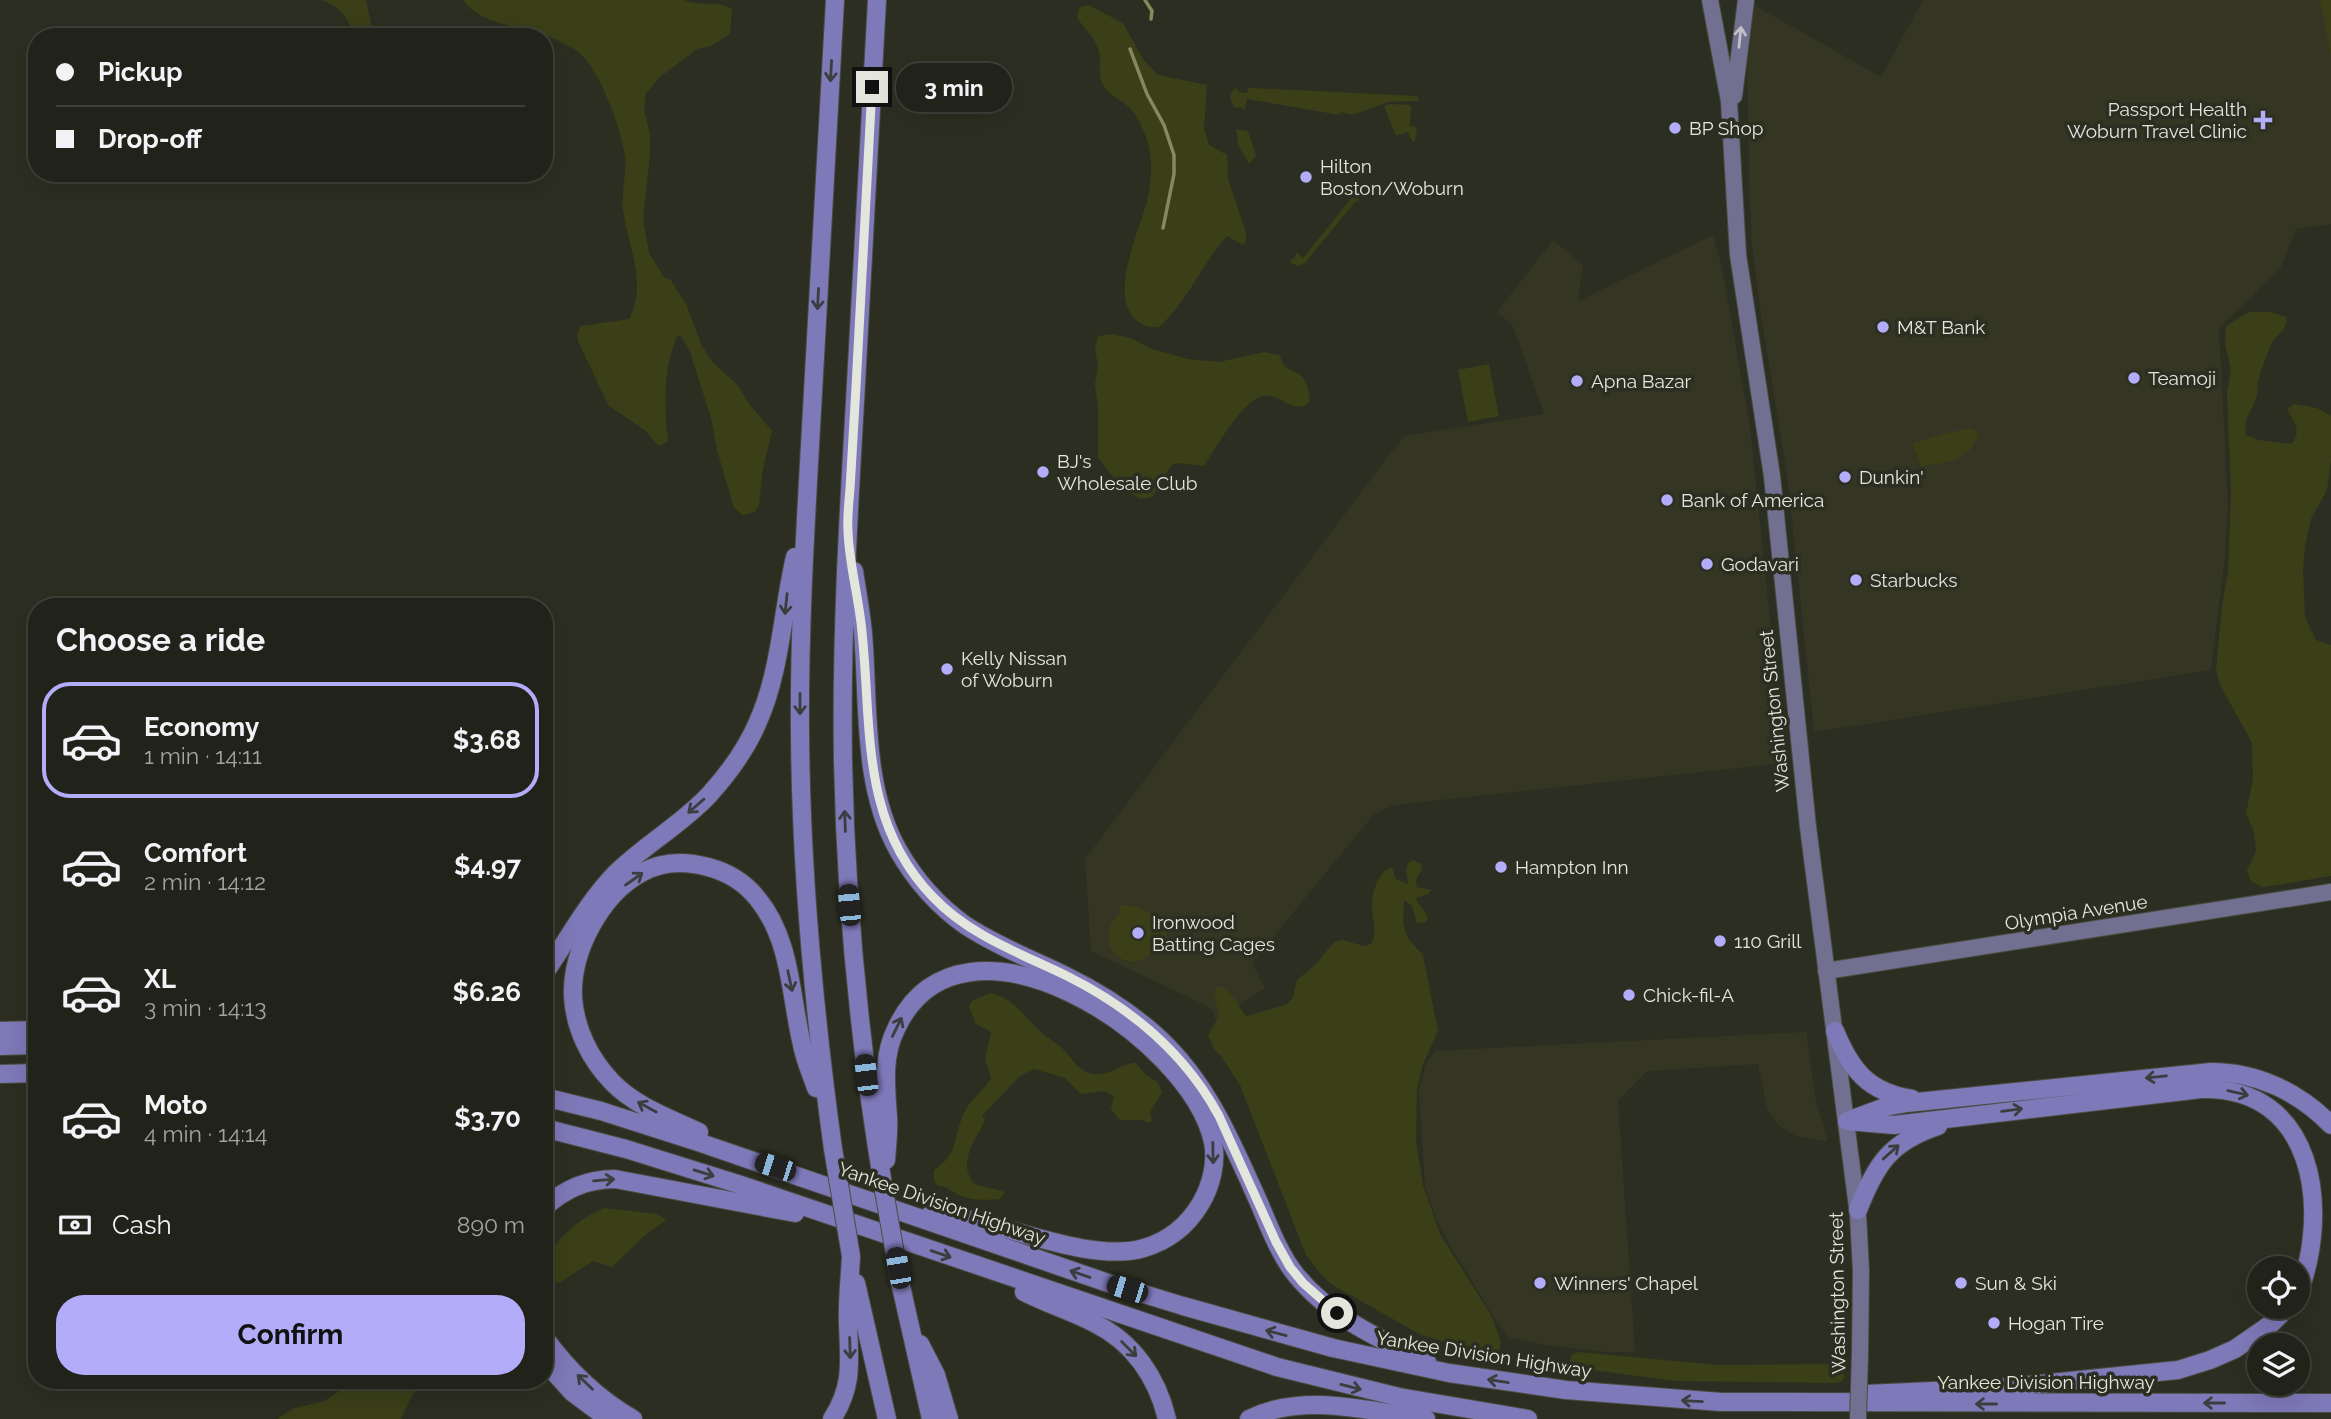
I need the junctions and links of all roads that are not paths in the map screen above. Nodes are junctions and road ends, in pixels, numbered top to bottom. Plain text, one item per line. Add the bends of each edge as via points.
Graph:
1 (835, 0) edge
2 (877, 0) edge
3 (1710, 0) edge
4 (1746, 0) edge
5 (1731, 122) junction
6 (806, 513) junction
7 (848, 531) junction
8 (2331, 892) edge
9 (553, 961) edge
10 (1826, 971) junction
11 (28, 1030) edge
12 (0, 1031) edge
13 (1835, 1031) junction
14 (28, 1045) edge
15 (0, 1046) edge
16 (28, 1073) edge
17 (0, 1074) edge
18 (553, 1099) edge
19 (1926, 1101) junction
20 (1977, 1114) junction
21 (1847, 1121) junction
22 (2331, 1125) edge
23 (830, 1126) junction
24 (553, 1130) edge
25 (882, 1166) junction
26 (775, 1167) junction
27 (553, 1201) edge
28 (1858, 1210) junction
29 (903, 1212) junction
30 (853, 1224) junction
31 (851, 1256) junction
32 (985, 1269) junction
33 (2310, 1278) edge
34 (2276, 1319) edge
35 (908, 1322) junction
36 (553, 1348) edge
37 (553, 1371) edge
38 (1449, 1373) junction
39 (1760, 1403) junction
40 (2331, 1403) edge
41 (608, 1419) edge
42 (633, 1419) edge
43 (831, 1419) edge
44 (887, 1419) edge
45 (931, 1419) edge
46 (949, 1419) edge
47 (1167, 1419) edge
48 (1249, 1419) edge
49 (1426, 1419) edge
50 (1528, 1419) edge
51 (1858, 1419) edge

1 -> 6 highway
2 - 7 highway
3 - 5 main road, Washington Street
5 -> 4 main road
5 - 10 main road, Washington Street via 1738,255 1772,477
6 -> 9 highway via 786,594 774,674 749,739 709,795 607,883
6 -> 23 highway via 800,654 802,812 811,969
25 -> 7 highway via 861,1036 846,842 842,713
7 - 38 highway via 876,789 888,829 907,866 936,901 966,926 1101,995 1159,1038 1214,1107 1276,1242 1297,1277 1349,1322
8 - 10 main road, Olympia Avenue
10 - 13 main road, Washington Street
11 - 12 highway
13 - 19 highway via 1853,1068 1867,1082 1895,1096
13 - 21 main road, Washington Street
14 - 15 highway
16 - 17 highway
18 - 26 highway, Yankee Division Highway
19 - 21 highway via 1889,1106
22 -> 19 highway via 2287,1091 2249,1076 2221,1072
20 - 21 highway via 1888,1125
28 -> 20 highway via 1874,1172 1892,1149 1919,1133
20 -> 33 highway via 2201,1089 2235,1092 2265,1103 2307,1140 2328,1196 2323,1250
21 - 28 main road, Washington Street
26 -> 23 highway via 631,1098 605,1074 587,1047 573,995 578,961 594,922 629,881 657,866 690,863 729,875 757,898 781,944 804,1052
23 - 31 highway, bridge
24 -> 30 highway via 663,1160
25 -> 29 highway via 888,1120 886,1072 896,1027 930,986 950,975 977,970 1039,981 1121,1024 1180,1080 1200,1108 1213,1142 1212,1178 1196,1212 1170,1237 1142,1249 1090,1248 962,1217
25 - 35 highway, bridge
26 - 29 highway, Yankee Division Highway
27 -> 30 highway via 577,1186 615,1179
28 - 51 main road, Washington Street, bridge
38 -> 29 highway, Yankee Division Highway via 1220,1318
30 -> 32 highway
31 -> 43 highway via 850,1369 846,1392
31 - 44 highway
32 -> 47 highway via 1117,1337 1150,1374
32 -> 50 highway via 1315,1378
34 - 39 highway via 2235,1349 2178,1370 2008,1387 1891,1391
35 - 45 highway
35 - 46 highway via 936,1375
42 -> 36 highway via 596,1393
37 - 41 highway
39 -> 38 highway, Yankee Division Highway via 1605,1394
40 -> 39 highway, Yankee Division Highway
48 - 49 highway via 1300,1404

